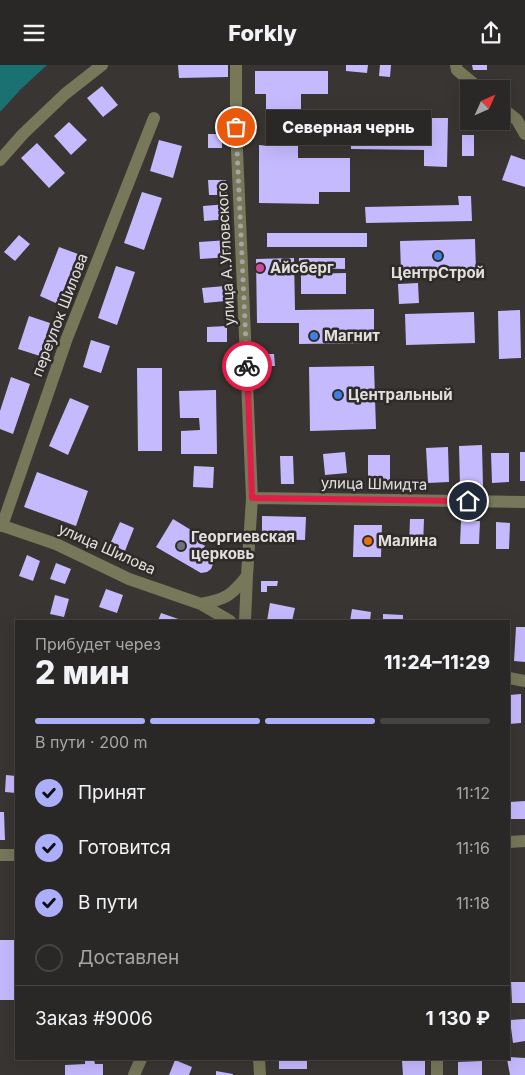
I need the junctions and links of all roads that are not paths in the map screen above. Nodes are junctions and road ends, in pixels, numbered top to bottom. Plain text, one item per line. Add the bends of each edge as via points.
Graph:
1 (102, 65) edge
2 (236, 65) edge
3 (456, 65) edge
4 (469, 80) edge
5 (510, 114) edge
6 (154, 118) dead end
7 (525, 134) edge
8 (0, 160) edge
9 (252, 498) junction
10 (525, 502) edge
11 (1, 525) edge
12 (247, 576) junction
13 (201, 604) junction
14 (228, 620) edge
15 (245, 620) edge
16 (510, 678) edge
17 (525, 681) edge
18 (525, 841) edge
19 (510, 842) edge
20 (0, 855) edge
21 (15, 855) edge
22 (141, 1060) edge
23 (260, 1060) edge
24 (437, 1060) edge
25 (134, 1075) edge
26 (260, 1075) edge
27 (437, 1075) edge

1 - 8 street via 65,93
2 - 9 street, улица А.Угловского
3 - 4 street via 457,70
5 - 7 street
6 - 11 street, переулок Шилова via 67,338
9 - 10 street, улица Шмидта
9 - 12 street, улица А.Угловского
11 - 13 street, улица Шилова via 56,544 129,579
12 - 13 street via 233,593
12 - 15 street, улица А.Угловского
13 - 14 street, улица Шилова
16 - 17 street
18 - 19 street
20 - 21 street
22 - 25 street
23 - 26 street
24 - 27 street

